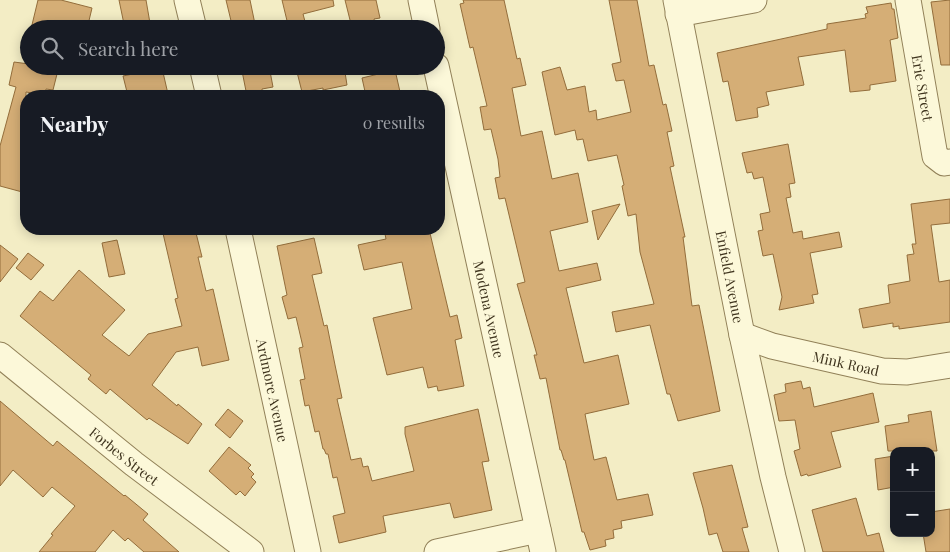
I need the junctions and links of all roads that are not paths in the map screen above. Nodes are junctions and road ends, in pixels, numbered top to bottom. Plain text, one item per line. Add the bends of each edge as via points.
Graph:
1 (187, 0) edge
2 (421, 0) edge
3 (754, 0) edge
4 (908, 0) edge
5 (677, 7) edge
6 (192, 20) edge
7 (425, 20) edge
8 (204, 75) edge
9 (438, 75) edge
10 (207, 90) edge
11 (441, 90) edge
12 (445, 107) edge
13 (950, 162) edge
14 (239, 235) edge
15 (742, 336) junction
16 (0, 355) edge
17 (950, 365) edge
18 (541, 541) edge
19 (251, 552) edge
20 (308, 552) edge
21 (437, 552) edge
22 (792, 552) edge

1 - 6 street
2 - 7 street
3 - 5 street
4 - 13 street, Erie Street via 935,156 944,163
5 - 15 street, Enfield Avenue
8 - 10 street
9 - 11 street, Modena Avenue
12 - 18 street, Modena Avenue
14 - 20 street, Ardmore Avenue
15 - 17 street, Mink Road via 882,371 907,372
15 - 22 street, Enfield Avenue
16 - 19 street, Forbes Street via 134,464
18 - 21 street

